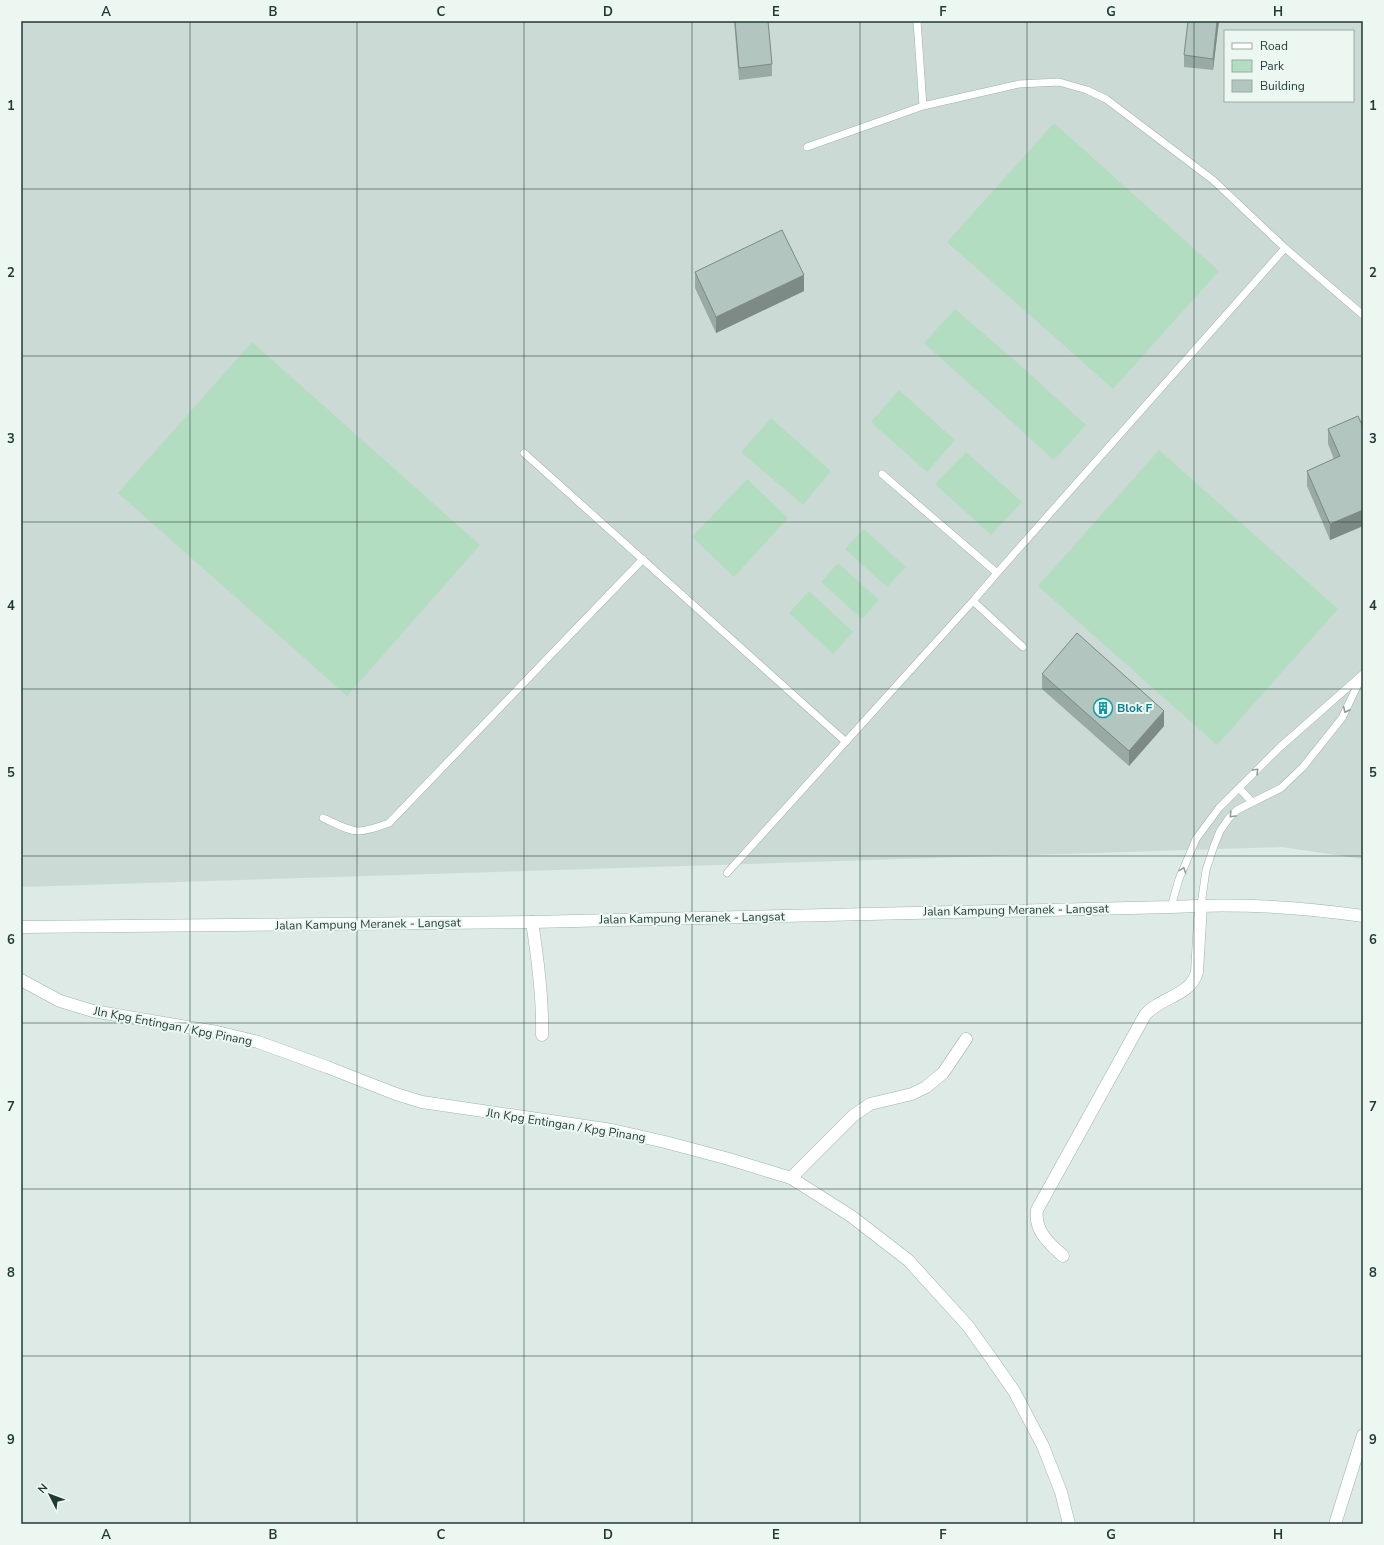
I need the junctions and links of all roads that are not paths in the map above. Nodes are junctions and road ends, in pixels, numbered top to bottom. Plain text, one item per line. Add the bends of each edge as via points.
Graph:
1 (917, 21) edge
2 (924, 106) junction
3 (807, 147) dead end
4 (1285, 248) junction
5 (1363, 315) edge
6 (524, 453) dead end
7 (882, 474) dead end
8 (642, 559) junction
9 (997, 573) junction
10 (973, 601) junction
11 (1023, 647) dead end
12 (1363, 674) edge
13 (846, 742) junction
14 (1239, 788) junction
15 (1252, 802) junction
16 (323, 818) dead end
17 (727, 873) dead end
18 (1201, 905) junction
19 (1171, 907) junction
20 (1363, 916) edge
21 (532, 922) junction
22 (21, 927) edge
23 (21, 980) edge
24 (542, 1035) dead end
25 (966, 1040) dead end
26 (790, 1178) junction
27 (1063, 1256) dead end
28 (1363, 1435) edge
29 (1360, 1454) edge
30 (1069, 1524) edge
31 (1335, 1524) edge

1 - 2 lane
2 - 3 lane
2 - 4 lane via 1019,84 1059,82 1087,90 1106,99 1213,180
4 - 5 lane
4 - 9 lane
6 - 8 lane
7 - 9 lane
8 - 13 lane
8 - 16 lane via 392,820 362,832
9 - 10 lane
10 - 11 lane
10 - 13 lane
14 -> 12 lane via 1279,748
12 -> 15 lane via 1342,718 1303,767 1281,788
13 - 17 lane
14 - 15 lane
19 -> 14 lane via 1185,863 1196,839 1219,808
15 -> 18 lane via 1237,810 1220,831 1206,870
18 - 19 main road, Jalan Kampung Meranek - Langsat
18 - 20 main road, Jalan Kampung Meranek - Langsat
18 - 27 main road via 1196,972 1193,981 1190,986 1153,1007 1145,1015 1037,1210 1041,1234
19 - 21 main road, Jalan Kampung Meranek - Langsat
21 - 22 main road, Jalan Kampung Meranek - Langsat
21 - 24 main road via 539,972
23 - 26 main road, Jln Kpg Entingan / Kpg Pinang via 60,1000 93,1011 217,1032 258,1042 422,1102 612,1130 729,1159
25 - 26 main road via 943,1073 932,1083 912,1094 862,1108
26 - 30 main road, Jln Kpg Entingan / Kpg Pinang via 851,1216 908,1260 968,1326 1014,1391 1043,1446 1061,1492
28 - 29 main road
29 - 31 main road

